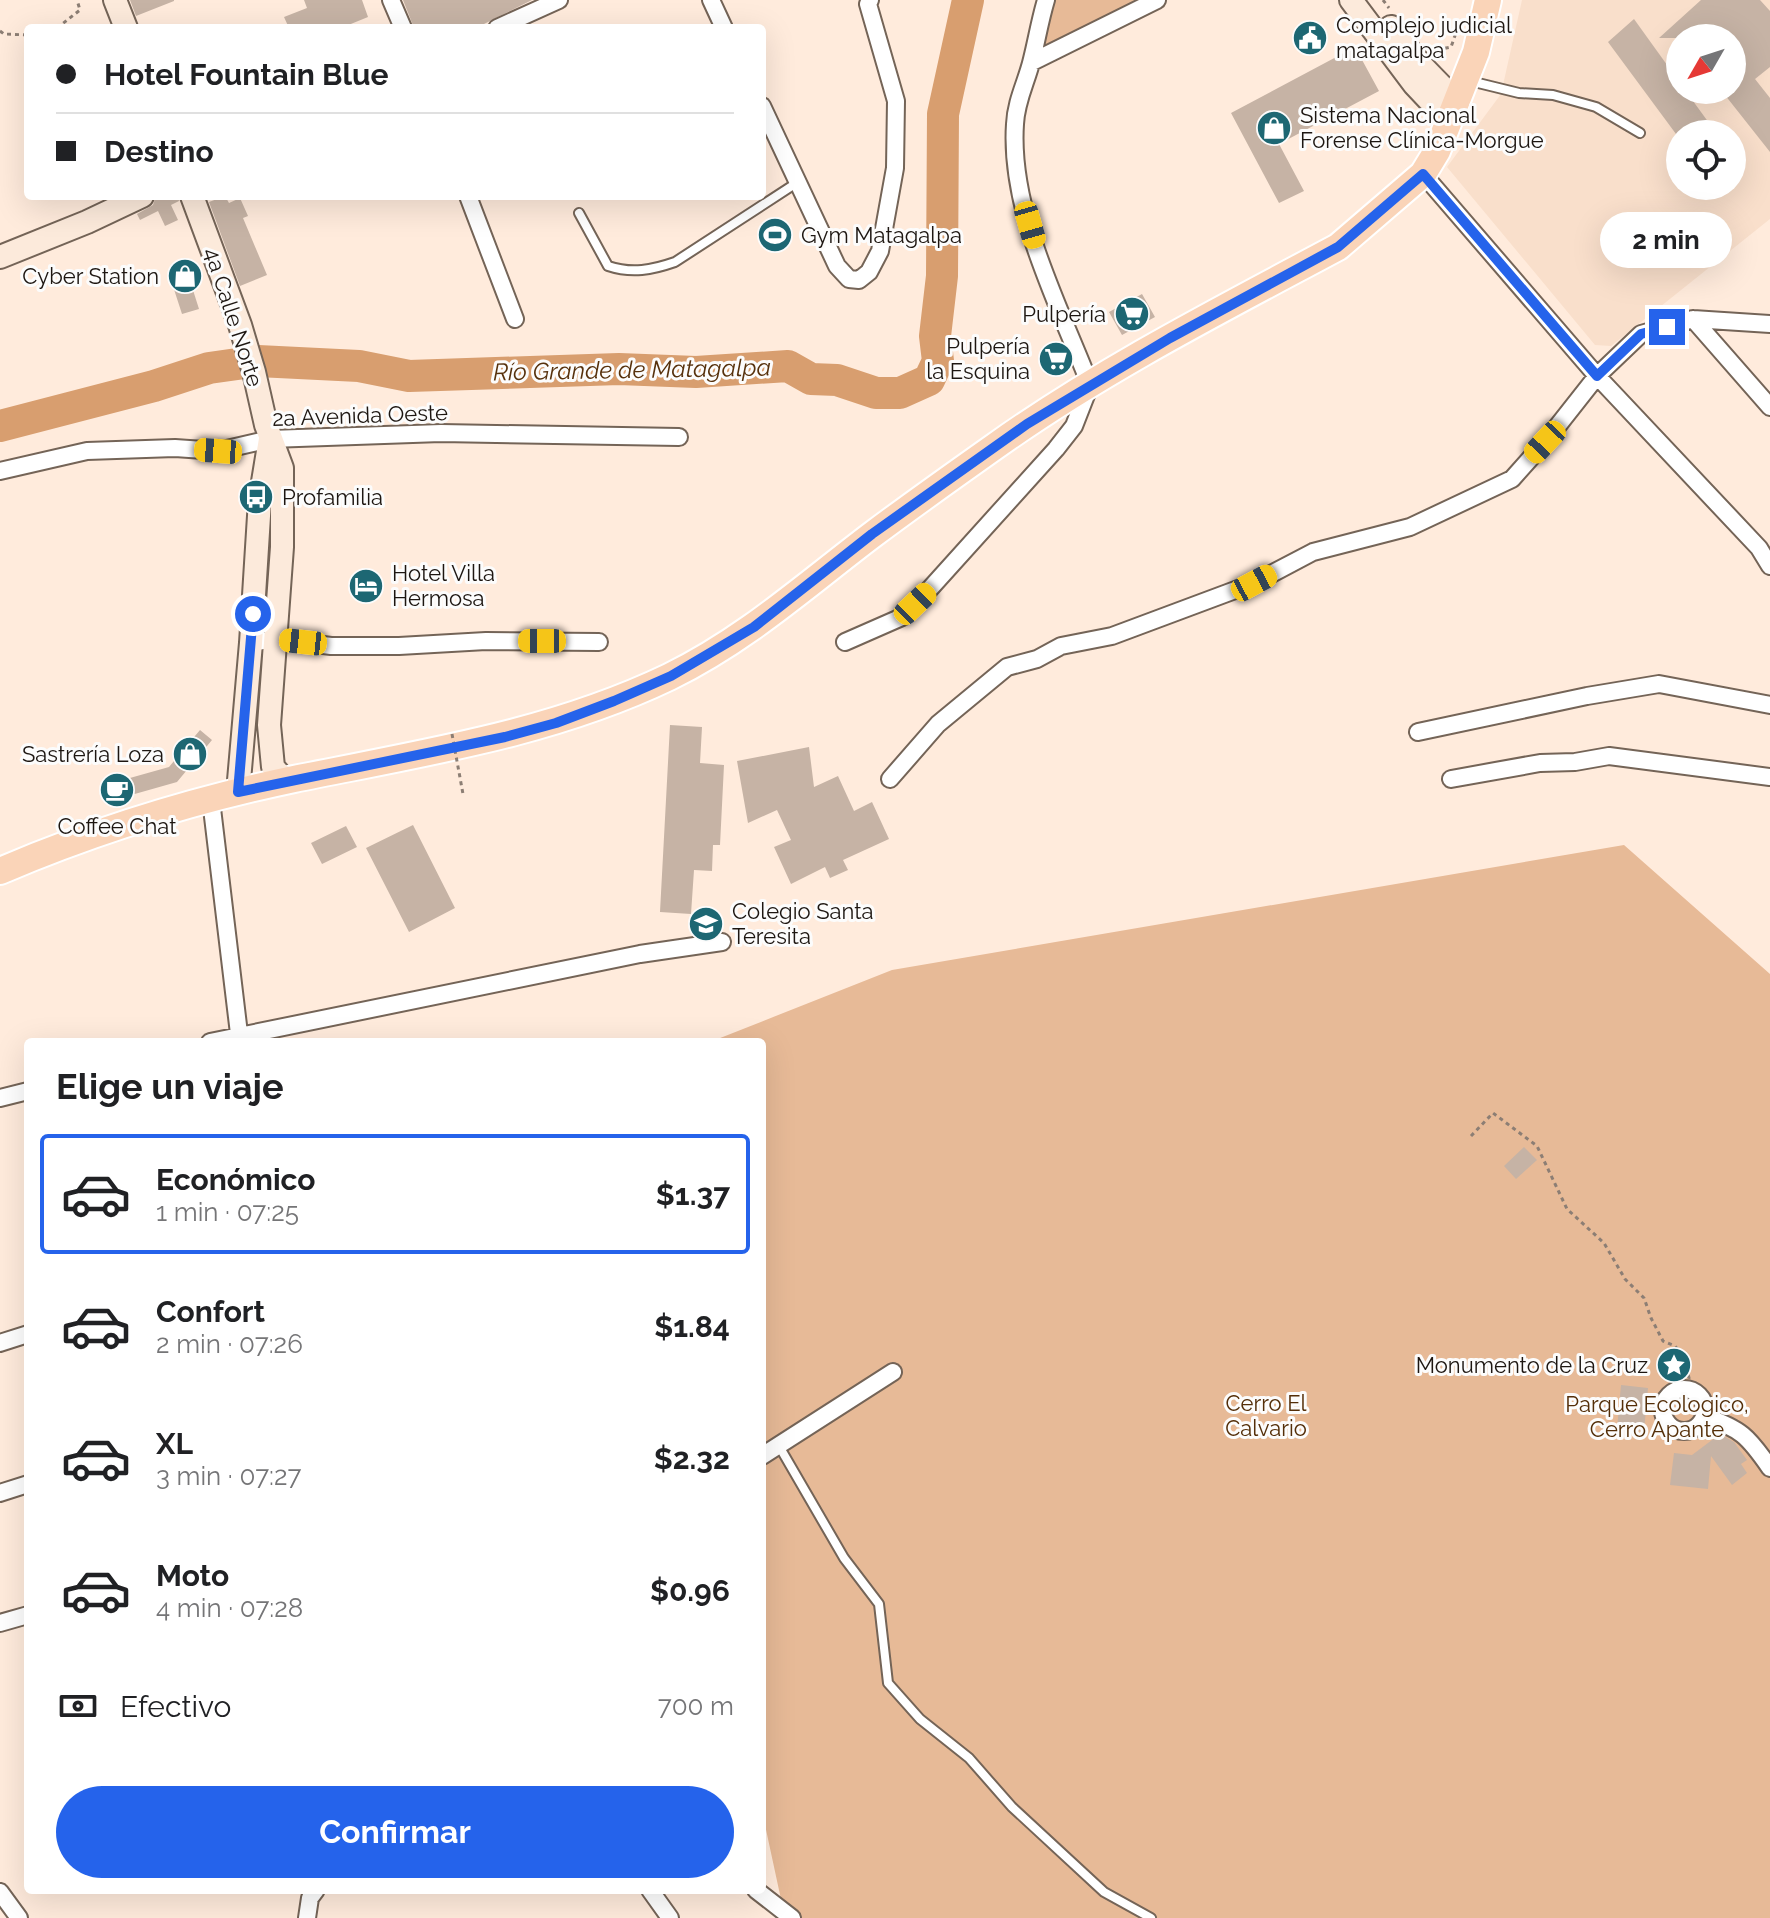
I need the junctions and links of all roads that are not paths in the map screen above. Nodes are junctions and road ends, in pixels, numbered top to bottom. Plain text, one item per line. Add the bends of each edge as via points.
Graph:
1 (115, 0) edge
2 (391, 0) edge
3 (559, 0) edge
4 (711, 0) edge
5 (1046, 0) edge
6 (1157, 0) edge
7 (1351, 0) edge
8 (1369, 0) edge
9 (1488, 0) edge
10 (868, 1) edge
11 (124, 24) edge
12 (401, 24) edge
13 (506, 24) edge
14 (722, 24) edge
15 (1032, 62) junction
16 (1456, 100) junction
17 (766, 114) edge
18 (1640, 133) dead end
19 (1423, 174) junction
20 (798, 182) junction
21 (134, 200) edge
22 (193, 200) edge
23 (470, 200) edge
24 (579, 213) dead end
25 (0, 257) edge
26 (515, 319) dead end
27 (1693, 319) junction
28 (1770, 324) edge
29 (1597, 376) junction
30 (1090, 385) junction
31 (1770, 407) edge
32 (268, 432) junction
33 (679, 437) dead end
34 (0, 471) edge
35 (1770, 566) edge
36 (276, 639) junction
37 (599, 642) dead end
38 (845, 642) dead end
39 (251, 643) junction
40 (1770, 705) edge
41 (1418, 732) dead end
42 (1770, 777) edge
43 (890, 779) dead end
44 (1451, 779) dead end
45 (291, 780) junction
46 (238, 792) junction
47 (211, 800) junction
48 (0, 871) edge
49 (722, 942) dead end
50 (239, 1038) edge
51 (24, 1092) edge
52 (4, 1097) edge
53 (24, 1104) edge
54 (24, 1335) edge
55 (0, 1343) edge
56 (893, 1372) dead end
57 (1704, 1416) junction
58 (779, 1446) junction
59 (766, 1454) edge
60 (1770, 1468) edge
61 (24, 1485) edge
62 (0, 1493) edge
63 (24, 1616) edge
64 (0, 1623) edge
65 (0, 1892) edge
66 (313, 1894) edge
67 (653, 1894) edge
68 (761, 1894) edge
69 (19, 1918) edge
70 (307, 1918) edge
71 (670, 1918) edge
72 (792, 1918) edge
73 (1151, 1918) edge

1 - 11 street
2 - 12 street
3 - 13 street
4 - 14 street
5 - 15 street
6 - 15 street
7 - 16 street via 1414,84
8 - 16 street
9 - 16 main road via 1476,52
10 - 20 street via 896,101 895,168 880,251 859,280 849,279 837,266
15 - 30 street via 1015,123 1016,175 1037,251
16 - 18 lane via 1553,95 1596,107
16 - 19 main road
17 - 20 street
19 - 29 street
19 - 30 main road via 1338,247
20 - 24 lane via 675,262 654,269 624,272 608,266
21 - 25 street
22 - 32 street, 4a Calle Norte via 240,325
23 - 26 street
27 - 28 street
27 - 29 street via 1641,334
27 - 31 street
29 - 35 street
29 - 43 street via 1512,479 1410,527 1313,552 1254,583 1112,636 1061,646 1007,667 938,724
30 - 38 street via 1074,426 1056,449 927,592 902,617
30 - 45 main road via 872,534 754,627 671,676 556,723 505,737
32 - 33 street, 2a Avenida Oeste
32 - 34 street, 2a Avenida Oeste via 218,451 87,451
32 - 36 street, 4a Calle Norte via 282,468 284,496
32 - 39 street, 4a Calle Norte
36 - 37 street via 331,646
36 - 39 street
36 - 45 street, 4a Calle Norte via 270,757 280,775
39 - 46 street, 4a Calle Norte
40 - 41 street via 1659,684
42 - 44 street via 1609,756
45 - 46 main road
46 - 47 main road
47 - 48 main road via 153,815
47 - 50 street
49 - 50 street via 640,954
51 - 52 street
52 - 53 street
54 - 55 street
56 - 58 street
57 - 57 street via 1698,1426 1678,1431 1662,1410 1673,1392 1686,1389 1703,1400
57 - 60 street via 1749,1437
58 - 59 street
58 - 73 lane via 844,1558 879,1604 888,1683 1104,1892
61 - 62 street
63 - 64 street
65 - 69 street
66 - 70 street
67 - 71 street
68 - 72 street

